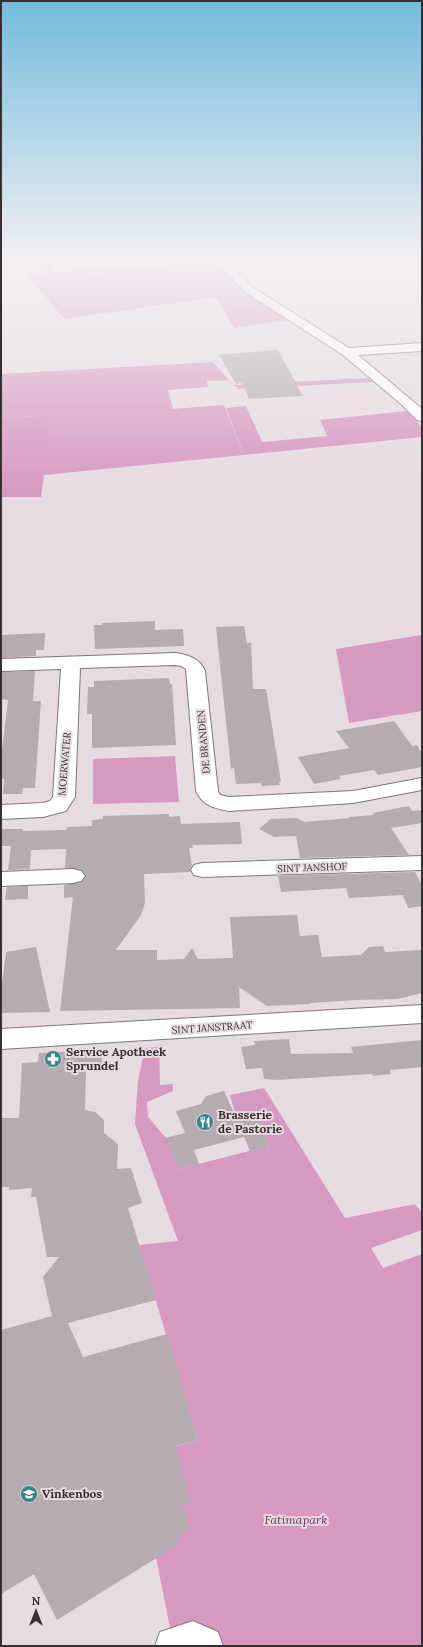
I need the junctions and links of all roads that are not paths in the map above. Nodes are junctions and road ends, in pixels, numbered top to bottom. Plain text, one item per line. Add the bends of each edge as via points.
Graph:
1 (326, 339) edge
2 (422, 348) edge
3 (347, 352) junction
4 (422, 417) edge
5 (70, 663) junction
6 (1, 665) edge
7 (421, 786) edge
8 (1, 812) edge
9 (422, 863) edge
10 (202, 870) dead end
11 (73, 876) dead end
12 (1, 879) edge
13 (422, 1014) edge
14 (1, 1039) edge
15 (174, 1646) edge
16 (204, 1646) edge

1 - 3 street
2 - 3 street
3 - 4 street
5 - 6 street, DE BRANDEN
5 - 7 street, DE BRANDEN via 175,659 193,664 196,671 207,791 217,802 229,804 330,800
5 - 8 street, MOERWATER via 64,797 58,806 43,810
9 - 10 street, SINT JANSHOF
11 - 12 street
13 - 14 street, SINT JANSTRAAT
15 - 16 street via 194,1640

